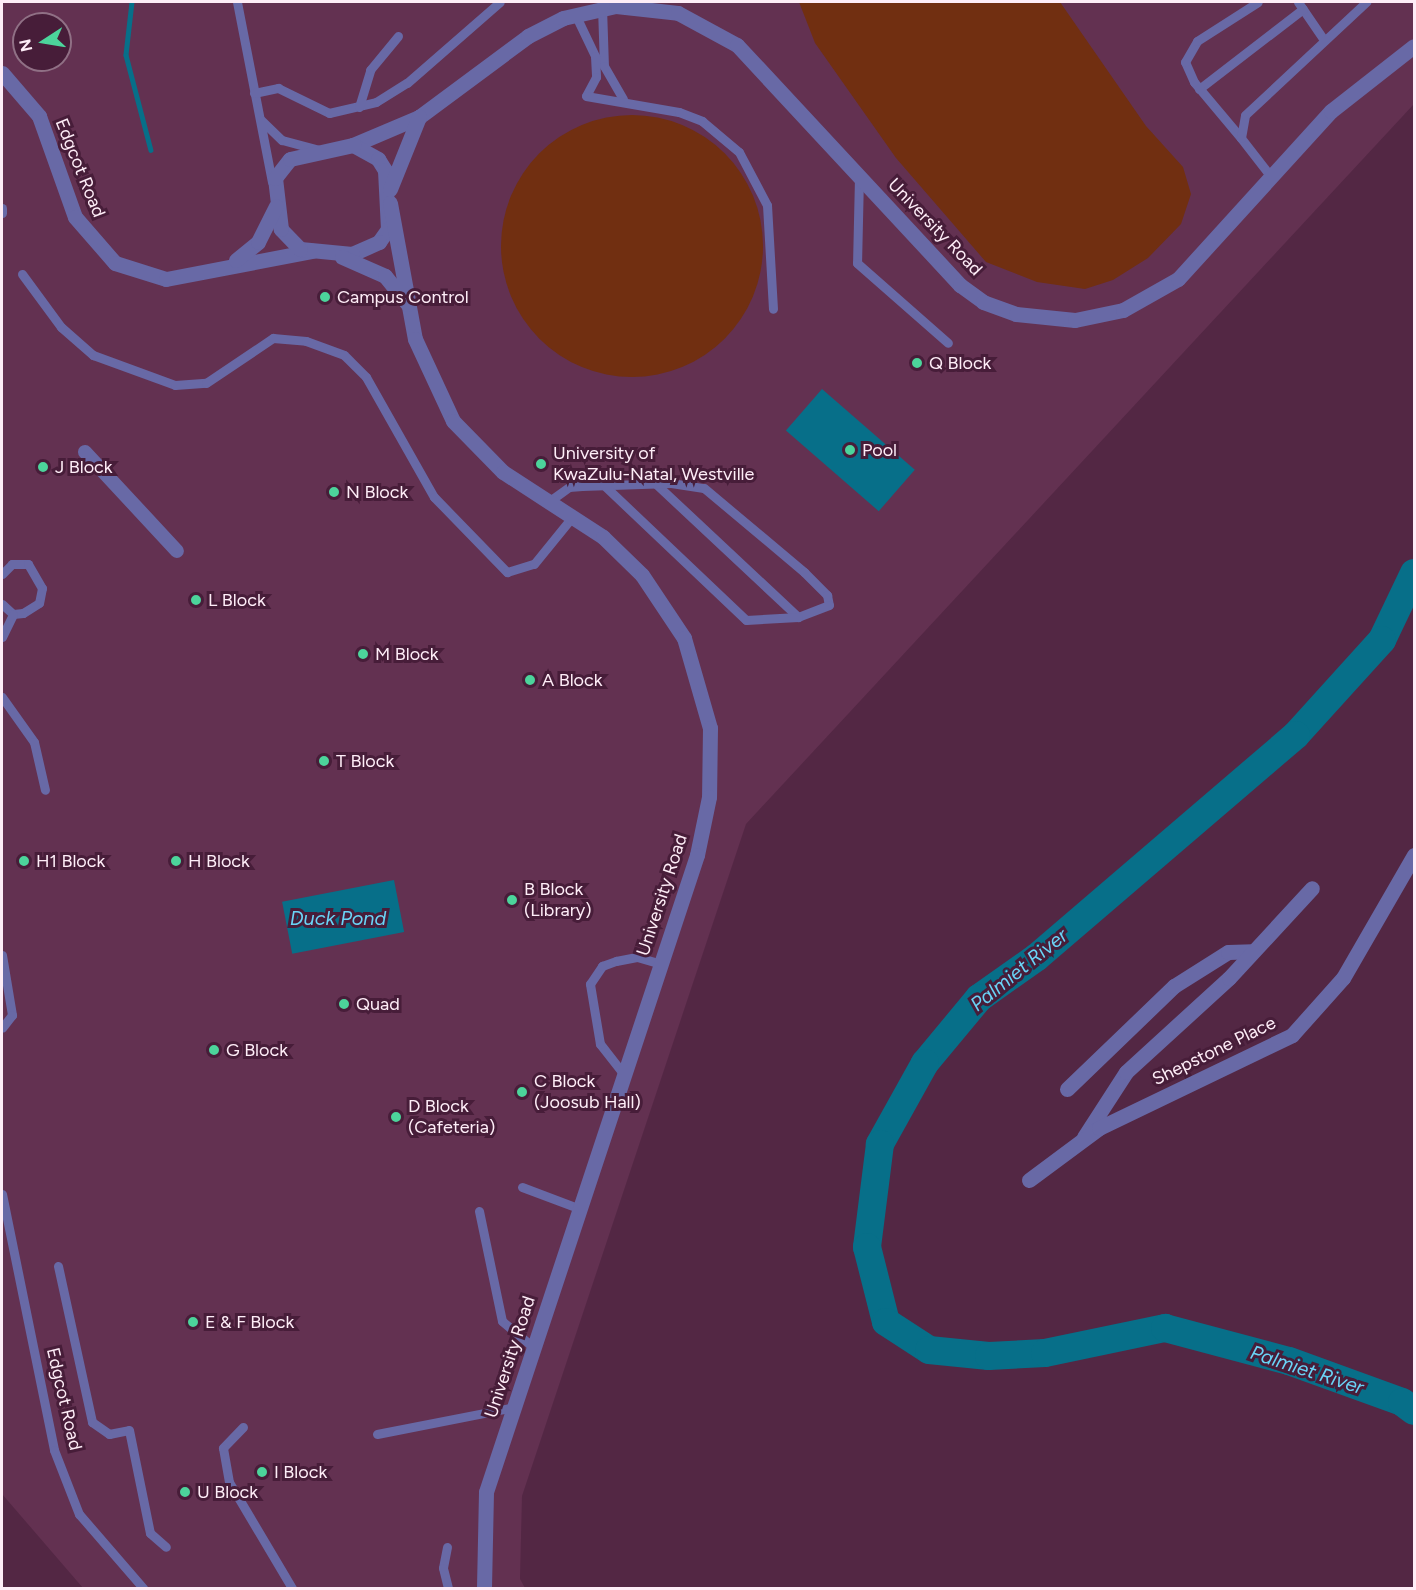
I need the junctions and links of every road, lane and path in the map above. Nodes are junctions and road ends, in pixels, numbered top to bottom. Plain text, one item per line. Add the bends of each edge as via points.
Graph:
1 (237, 2) edge
2 (500, 2) edge
3 (1258, 2) edge
4 (1366, 2) edge
5 (1301, 5) edge
6 (602, 7) junction
7 (575, 14) junction
8 (398, 36) dead end
9 (1324, 40) junction
10 (1414, 46) edge
11 (2, 73) edge
12 (1199, 89) junction
13 (254, 93) junction
14 (623, 99) junction
15 (359, 107) junction
16 (419, 117) junction
17 (260, 118) junction
18 (1241, 138) junction
19 (353, 145) junction
20 (319, 150) junction
21 (860, 176) junction
22 (1272, 178) junction
23 (390, 196) junction
24 (275, 202) junction
25 (2, 208) edge
26 (2, 213) edge
27 (312, 251) junction
28 (339, 256) junction
29 (234, 262) junction
30 (22, 274) dead end
31 (408, 304) junction
32 (773, 309) dead end
33 (948, 343) dead end
34 (85, 452) dead end
35 (656, 484) junction
36 (605, 486) junction
37 (551, 500) junction
38 (573, 516) junction
39 (177, 551) dead end
40 (2, 574) edge
41 (2, 604) edge
42 (13, 614) junction
43 (798, 616) junction
44 (2, 637) edge
45 (2, 697) edge
46 (45, 790) dead end
47 (1414, 855) edge
48 (1312, 888) dead end
49 (1252, 951) junction
50 (2, 955) edge
51 (661, 964) junction
52 (2, 1028) edge
53 (622, 1072) junction
54 (1067, 1089) dead end
55 (1084, 1137) junction
56 (1029, 1180) dead end
57 (522, 1187) dead end
58 (2, 1194) edge
59 (578, 1208) junction
60 (479, 1211) dead end
61 (58, 1266) dead end
62 (533, 1347) junction
63 (514, 1407) junction
64 (243, 1427) dead end
65 (377, 1434) dead end
66 (166, 1547) dead end
67 (447, 1547) dead end
68 (143, 1588) edge
69 (292, 1588) edge
70 (448, 1588) edge
71 (484, 1588) edge

1 - 13 lane
2 - 15 lane via 406,83
3 - 12 lane via 1189,51 1187,72
4 - 9 lane
5 - 9 lane
5 - 12 lane
6 - 7 street, University Road
6 - 14 lane via 604,66
6 - 21 street, University Road via 678,13 719,32 756,64
7 - 14 lane via 595,56 596,76 586,96
7 - 16 street, University Road via 528,36
8 - 15 lane via 370,70
9 - 18 lane via 1251,106 1241,123
10 - 22 street, University Road via 1331,111
11 - 29 street, Edgcot Road via 39,117 75,217 102,253 131,272 166,279
12 - 18 lane
13 - 15 lane via 278,88 329,112
13 - 17 lane
14 - 32 lane via 702,121 740,152 767,205
16 - 19 street, University Road
16 - 23 street
17 - 20 lane via 282,140
17 - 24 lane
18 - 22 lane
19 - 20 street
19 - 23 street via 378,159
20 - 24 street via 281,167
21 - 22 street, University Road via 983,302 1039,319 1075,320 1123,310 1178,279
21 - 33 lane via 857,262
23 - 28 street via 388,229 379,242
23 - 31 street, University Road
24 - 27 street via 290,241
24 - 29 street, Edgcot Road via 258,242
25 - 26 lane
27 - 28 street
27 - 29 street, Edgcot Road
28 - 31 street, University Road via 385,276
30 - 38 lane via 61,327 93,355 175,385 206,383 273,338 306,341 344,356 366,377 434,497 507,572 534,564
31 - 37 street, University Road via 429,377 453,421 503,472
34 - 39 street
35 - 36 lane
35 - 43 lane
35 - 43 lane via 704,488 804,572 829,601 822,610
36 - 37 lane via 569,487
36 - 43 lane via 746,620
37 - 38 street, University Road
38 - 51 street, University Road via 624,556 669,612 691,656 710,728 706,819
40 - 42 lane via 22,563 33,567 40,581 39,603
41 - 42 lane
42 - 44 lane
45 - 46 lane via 34,742
47 - 55 street, Shepstone Place via 1343,978 1292,1035
48 - 49 street
49 - 54 street via 1228,952 1174,986
49 - 55 street via 1126,1072
50 - 52 lane via 12,1015
51 - 53 street, University Road
51 - 53 lane via 637,957 616,961 602,966 590,984 600,1044
53 - 59 street, University Road
55 - 56 street, Shepstone Place
57 - 59 lane
58 - 68 lane, Edgcot Road via 61,1470 79,1514
59 - 62 street, University Road
60 - 62 lane via 502,1321
61 - 66 lane via 92,1422 109,1434 129,1430 150,1533
62 - 63 street, University Road
63 - 65 lane
63 - 71 street, University Road via 486,1492
64 - 69 lane via 223,1448 229,1482
67 - 70 lane via 443,1568

